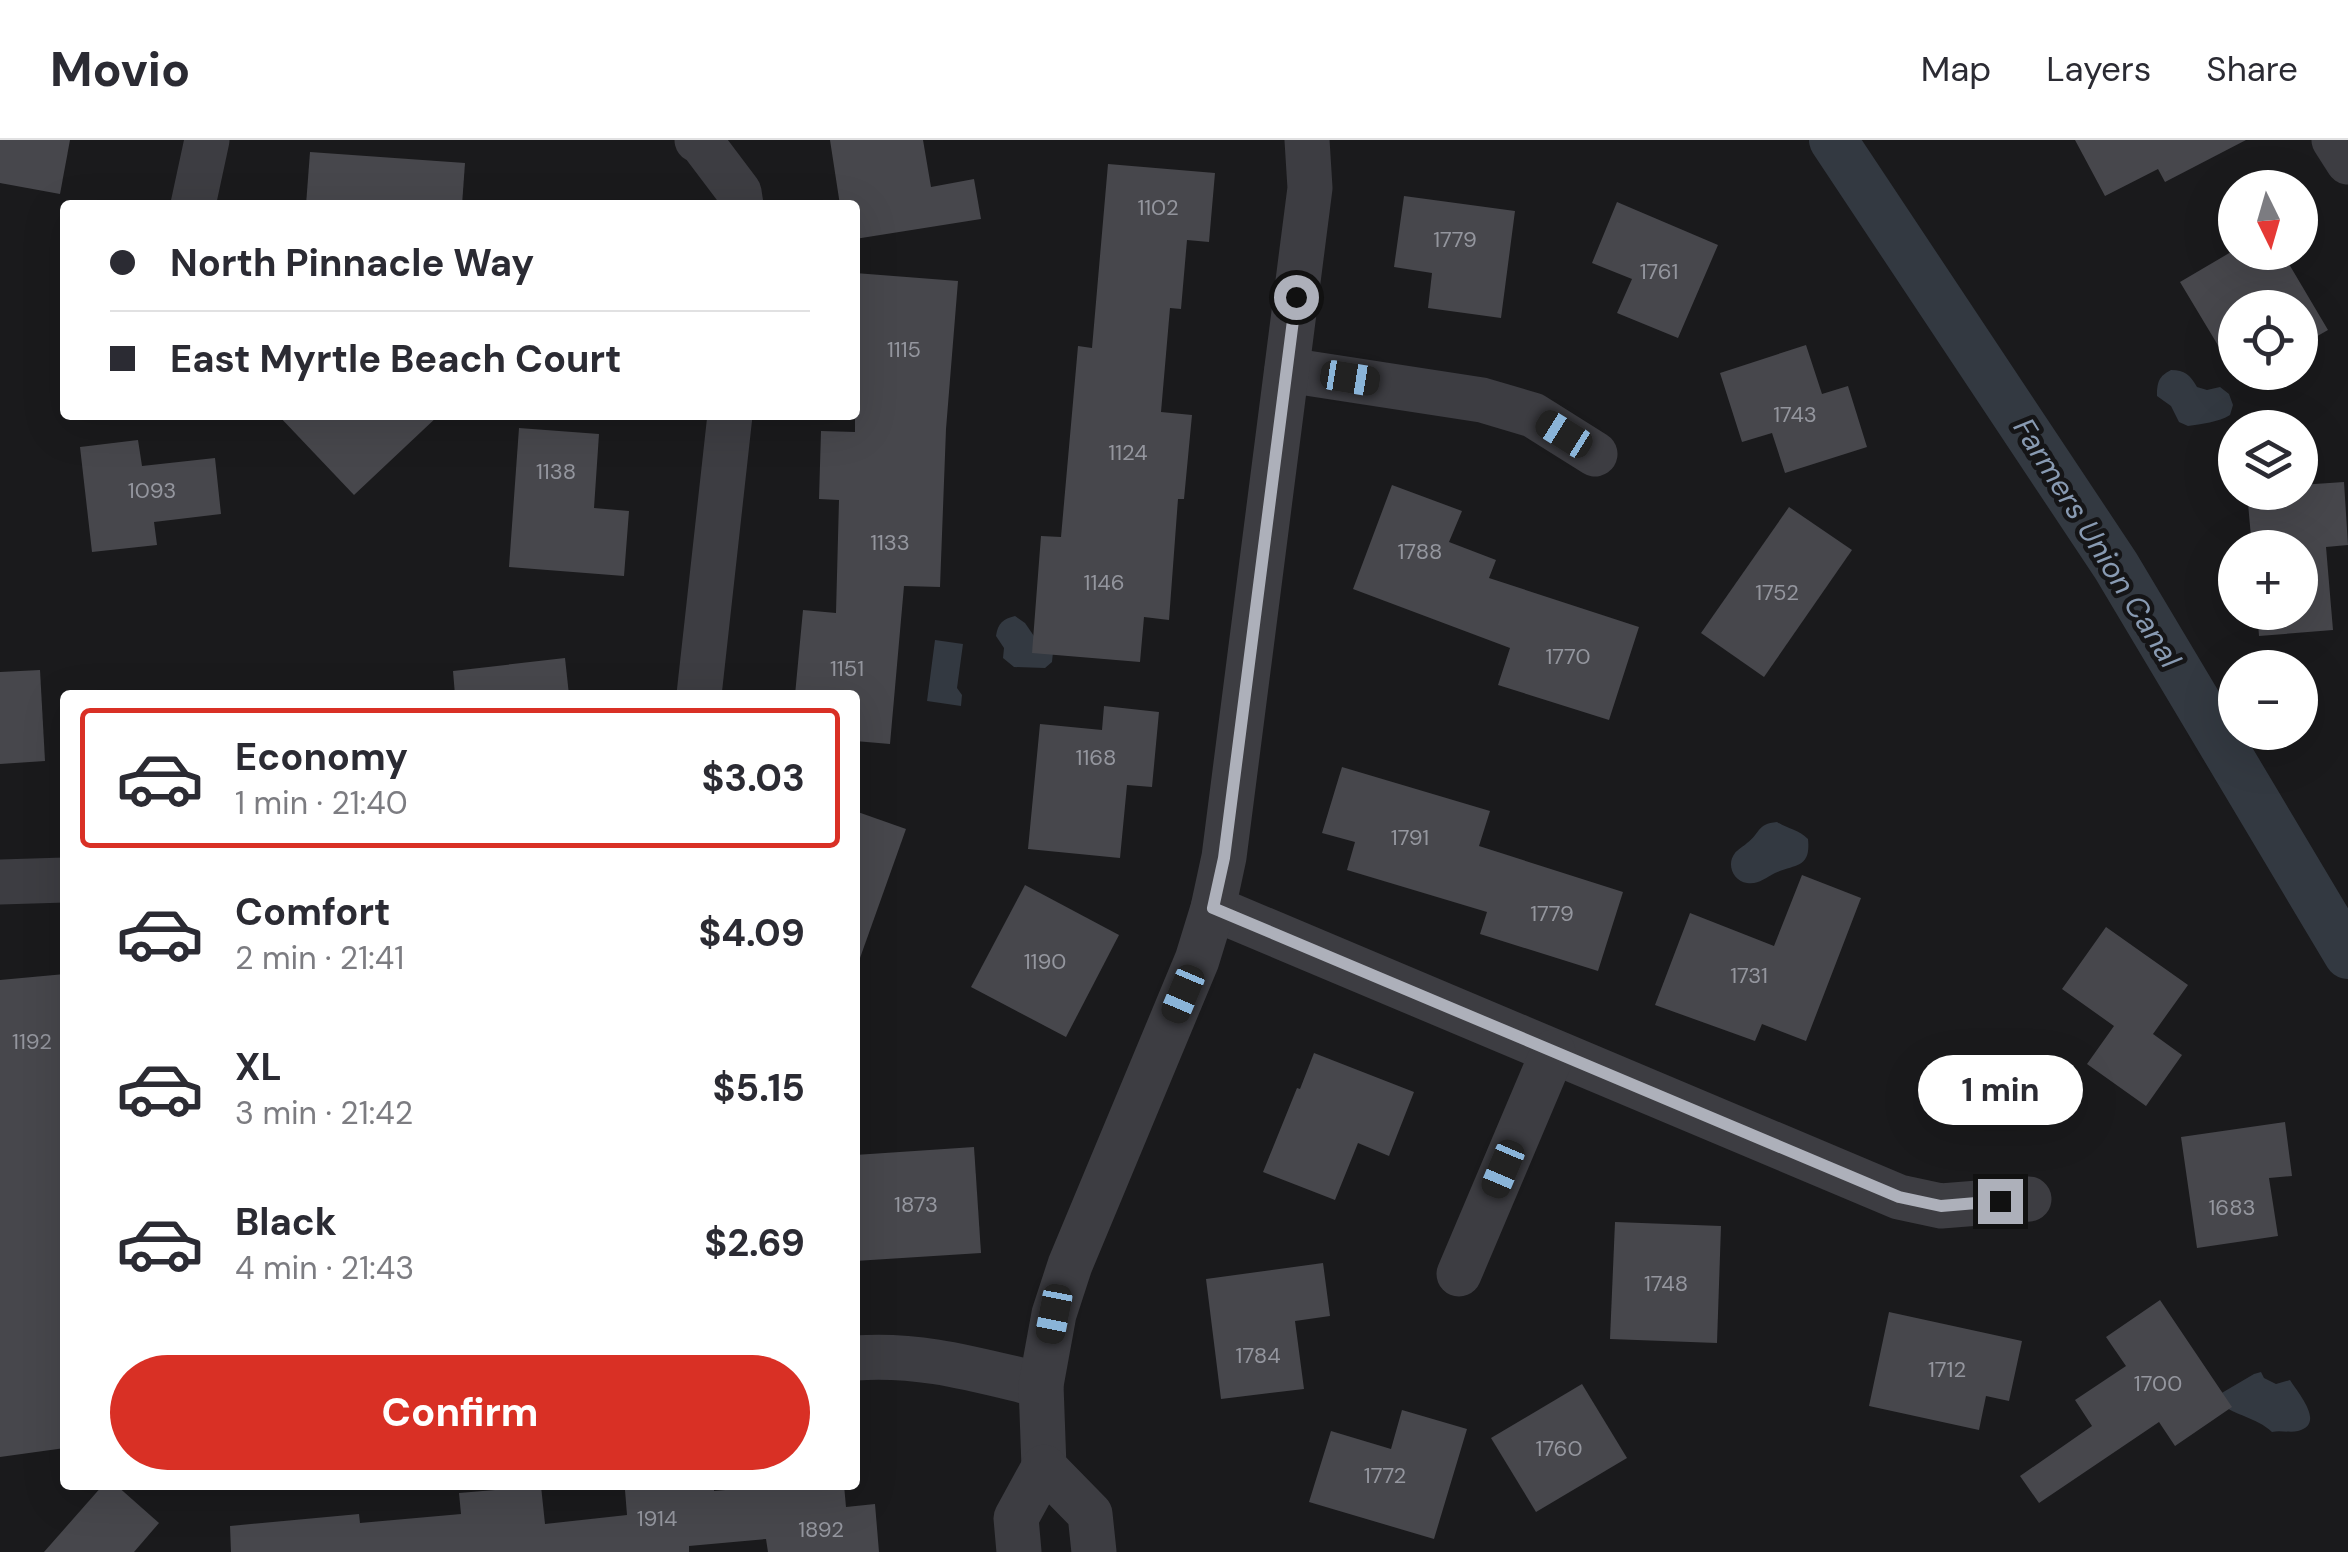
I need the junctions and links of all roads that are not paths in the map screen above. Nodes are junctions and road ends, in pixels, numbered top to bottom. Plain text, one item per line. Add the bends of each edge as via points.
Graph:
1 (207, 140) edge
2 (698, 140) edge
3 (1308, 140) edge
4 (2334, 140) edge
5 (2348, 162) edge
6 (194, 200) edge
7 (740, 200) edge
8 (1287, 370) junction
9 (729, 420) edge
10 (1595, 454) dead end
11 (700, 690) edge
12 (60, 880) edge
13 (0, 882) edge
14 (1213, 908) junction
15 (1553, 1052) junction
16 (2029, 1198) dead end
17 (1459, 1274) dead end
18 (860, 1358) edge
19 (1040, 1385) junction
20 (1044, 1467) junction
21 (1019, 1552) edge
22 (1094, 1552) edge

1 - 6 street
2 - 7 street
3 - 8 street via 1310,188
4 - 5 street
8 - 10 street via 1482,400 1533,414
8 - 14 street
9 - 11 street
12 - 13 street
14 - 15 street
14 - 19 street via 1070,1265
15 - 16 street via 1899,1197 1941,1206
15 - 17 street
18 - 19 street via 929,1359
19 - 20 street
20 - 21 street via 1016,1518
20 - 22 street via 1090,1514

